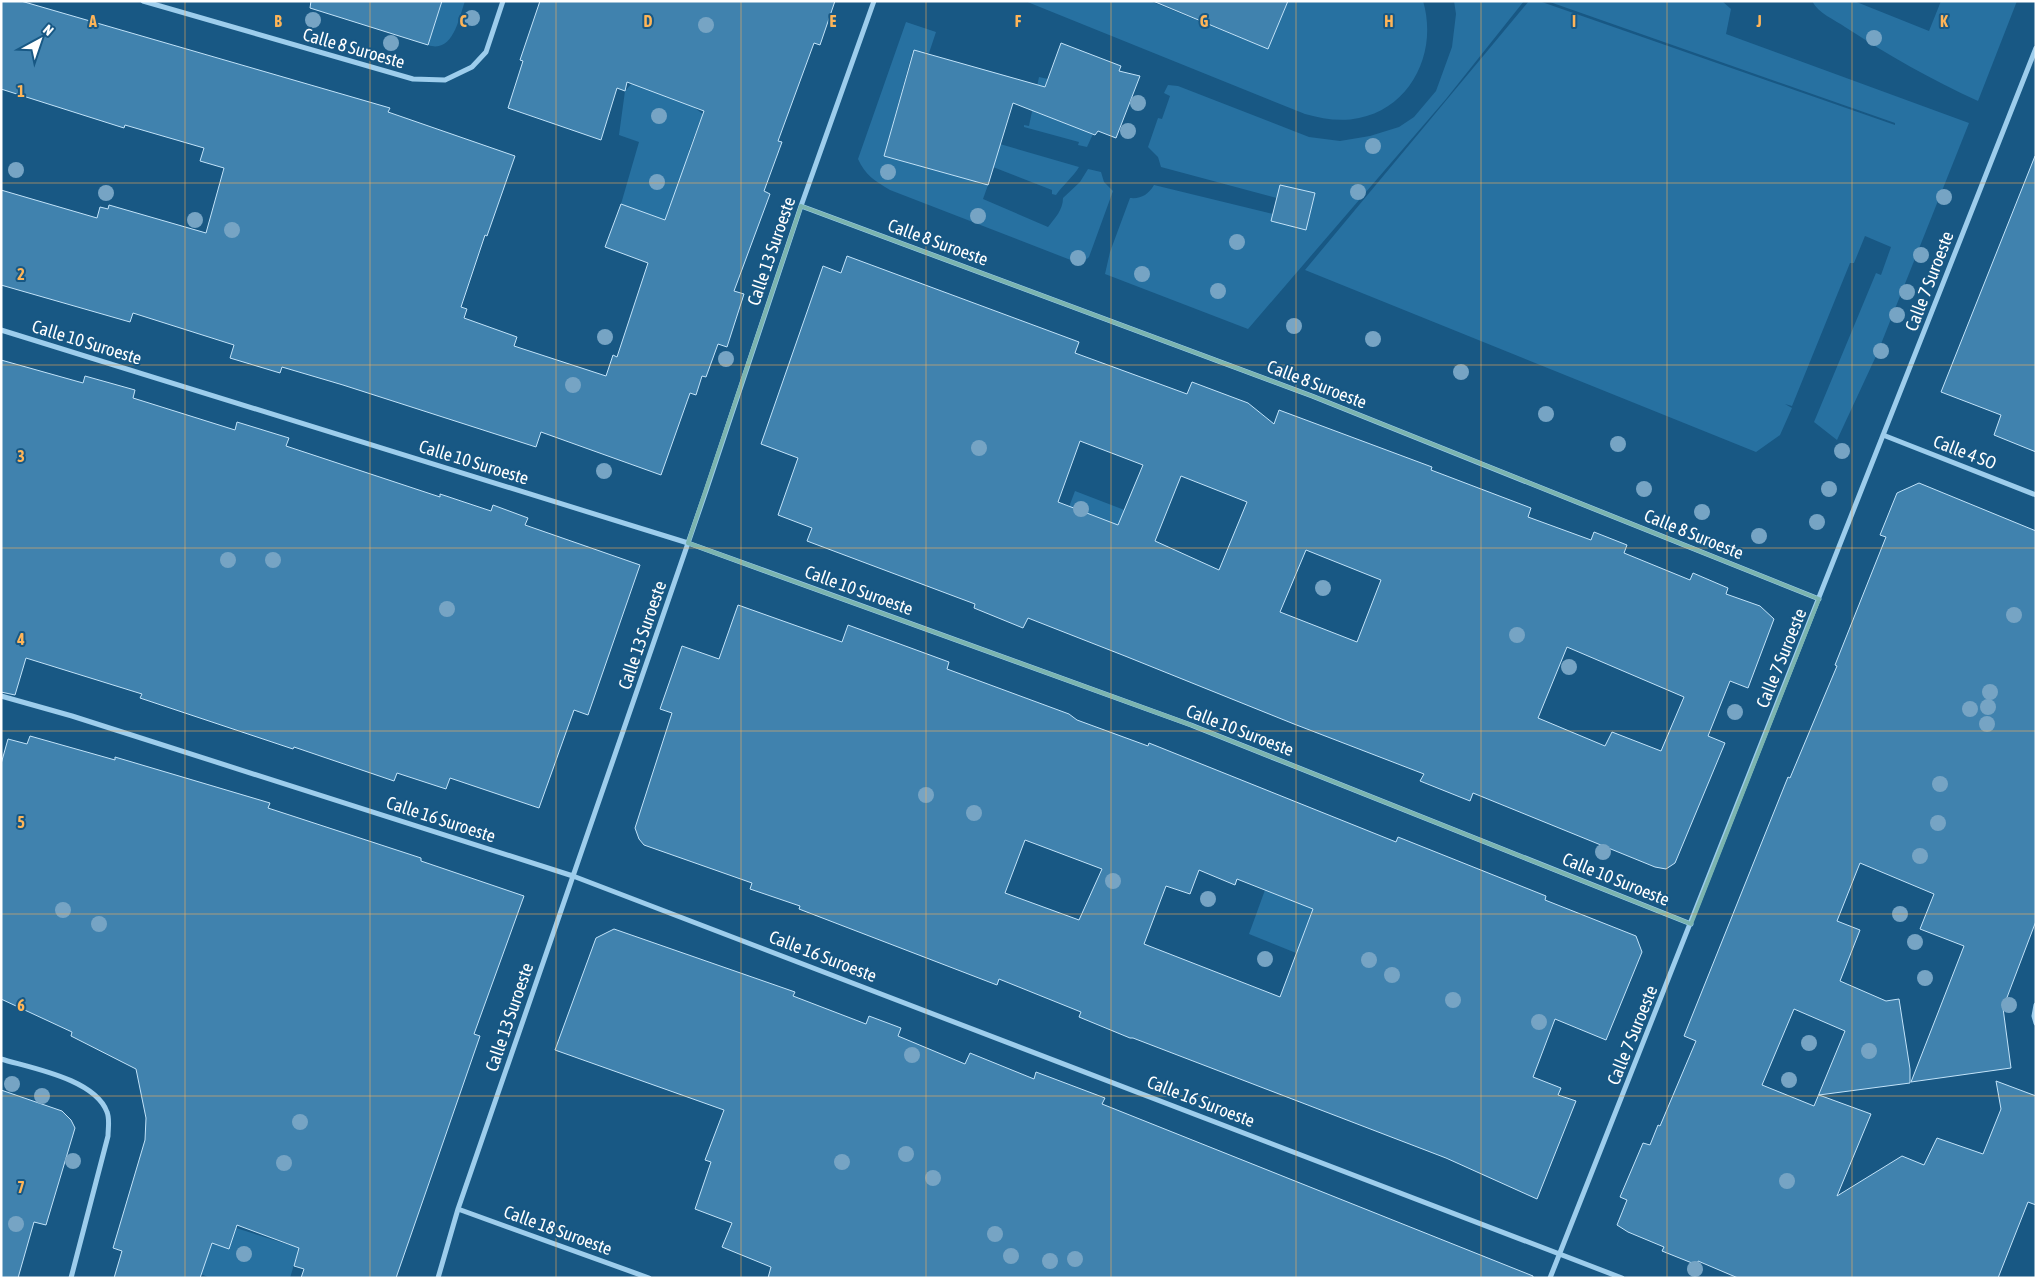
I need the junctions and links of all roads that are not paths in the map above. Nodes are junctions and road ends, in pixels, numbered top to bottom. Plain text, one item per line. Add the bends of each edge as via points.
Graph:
1 (143, 1) edge
2 (503, 1) edge
3 (874, 1) edge
4 (2036, 48) edge
5 (801, 206) junction
6 (1, 330) edge
7 (1883, 435) junction
8 (2036, 495) edge
9 (688, 543) junction
10 (1819, 599) junction
11 (1, 696) edge
12 (573, 876) junction
13 (1691, 924) junction
14 (2036, 1005) edge
15 (2035, 1020) edge
16 (1, 1059) edge
17 (458, 1209) junction
18 (1560, 1253) junction
19 (71, 1278) edge
20 (438, 1278) edge
21 (649, 1278) edge
22 (1550, 1278) edge
23 (1622, 1278) edge

1 - 2 street, Calle 8 Suroeste via 413,79 445,80 472,67 486,52
3 - 5 street, Calle 13 Suroeste
4 - 7 street, Calle 7 Suroeste
5 - 9 street, Calle 13 Suroeste
5 - 10 street, Calle 8 Suroeste via 1312,396
6 - 9 street, Calle 10 Suroeste
7 - 8 street, Calle 4 SO
7 - 10 street, Calle 7 Suroeste
9 - 12 street, Calle 13 Suroeste
9 - 13 street, Calle 10 Suroeste via 1191,725
10 - 13 street, Calle 7 Suroeste
11 - 12 street, Calle 16 Suroeste
12 - 17 street, Calle 13 Suroeste
12 - 18 street, Calle 16 Suroeste
13 - 18 street, Calle 7 Suroeste
14 - 15 street
16 - 19 street via 72,1080 93,1093 107,1112 108,1136
17 - 20 street, Calle 13 Suroeste
17 - 21 street, Calle 18 Suroeste
18 - 22 street, Calle 7 Suroeste
18 - 23 street, Calle 16 Suroeste

